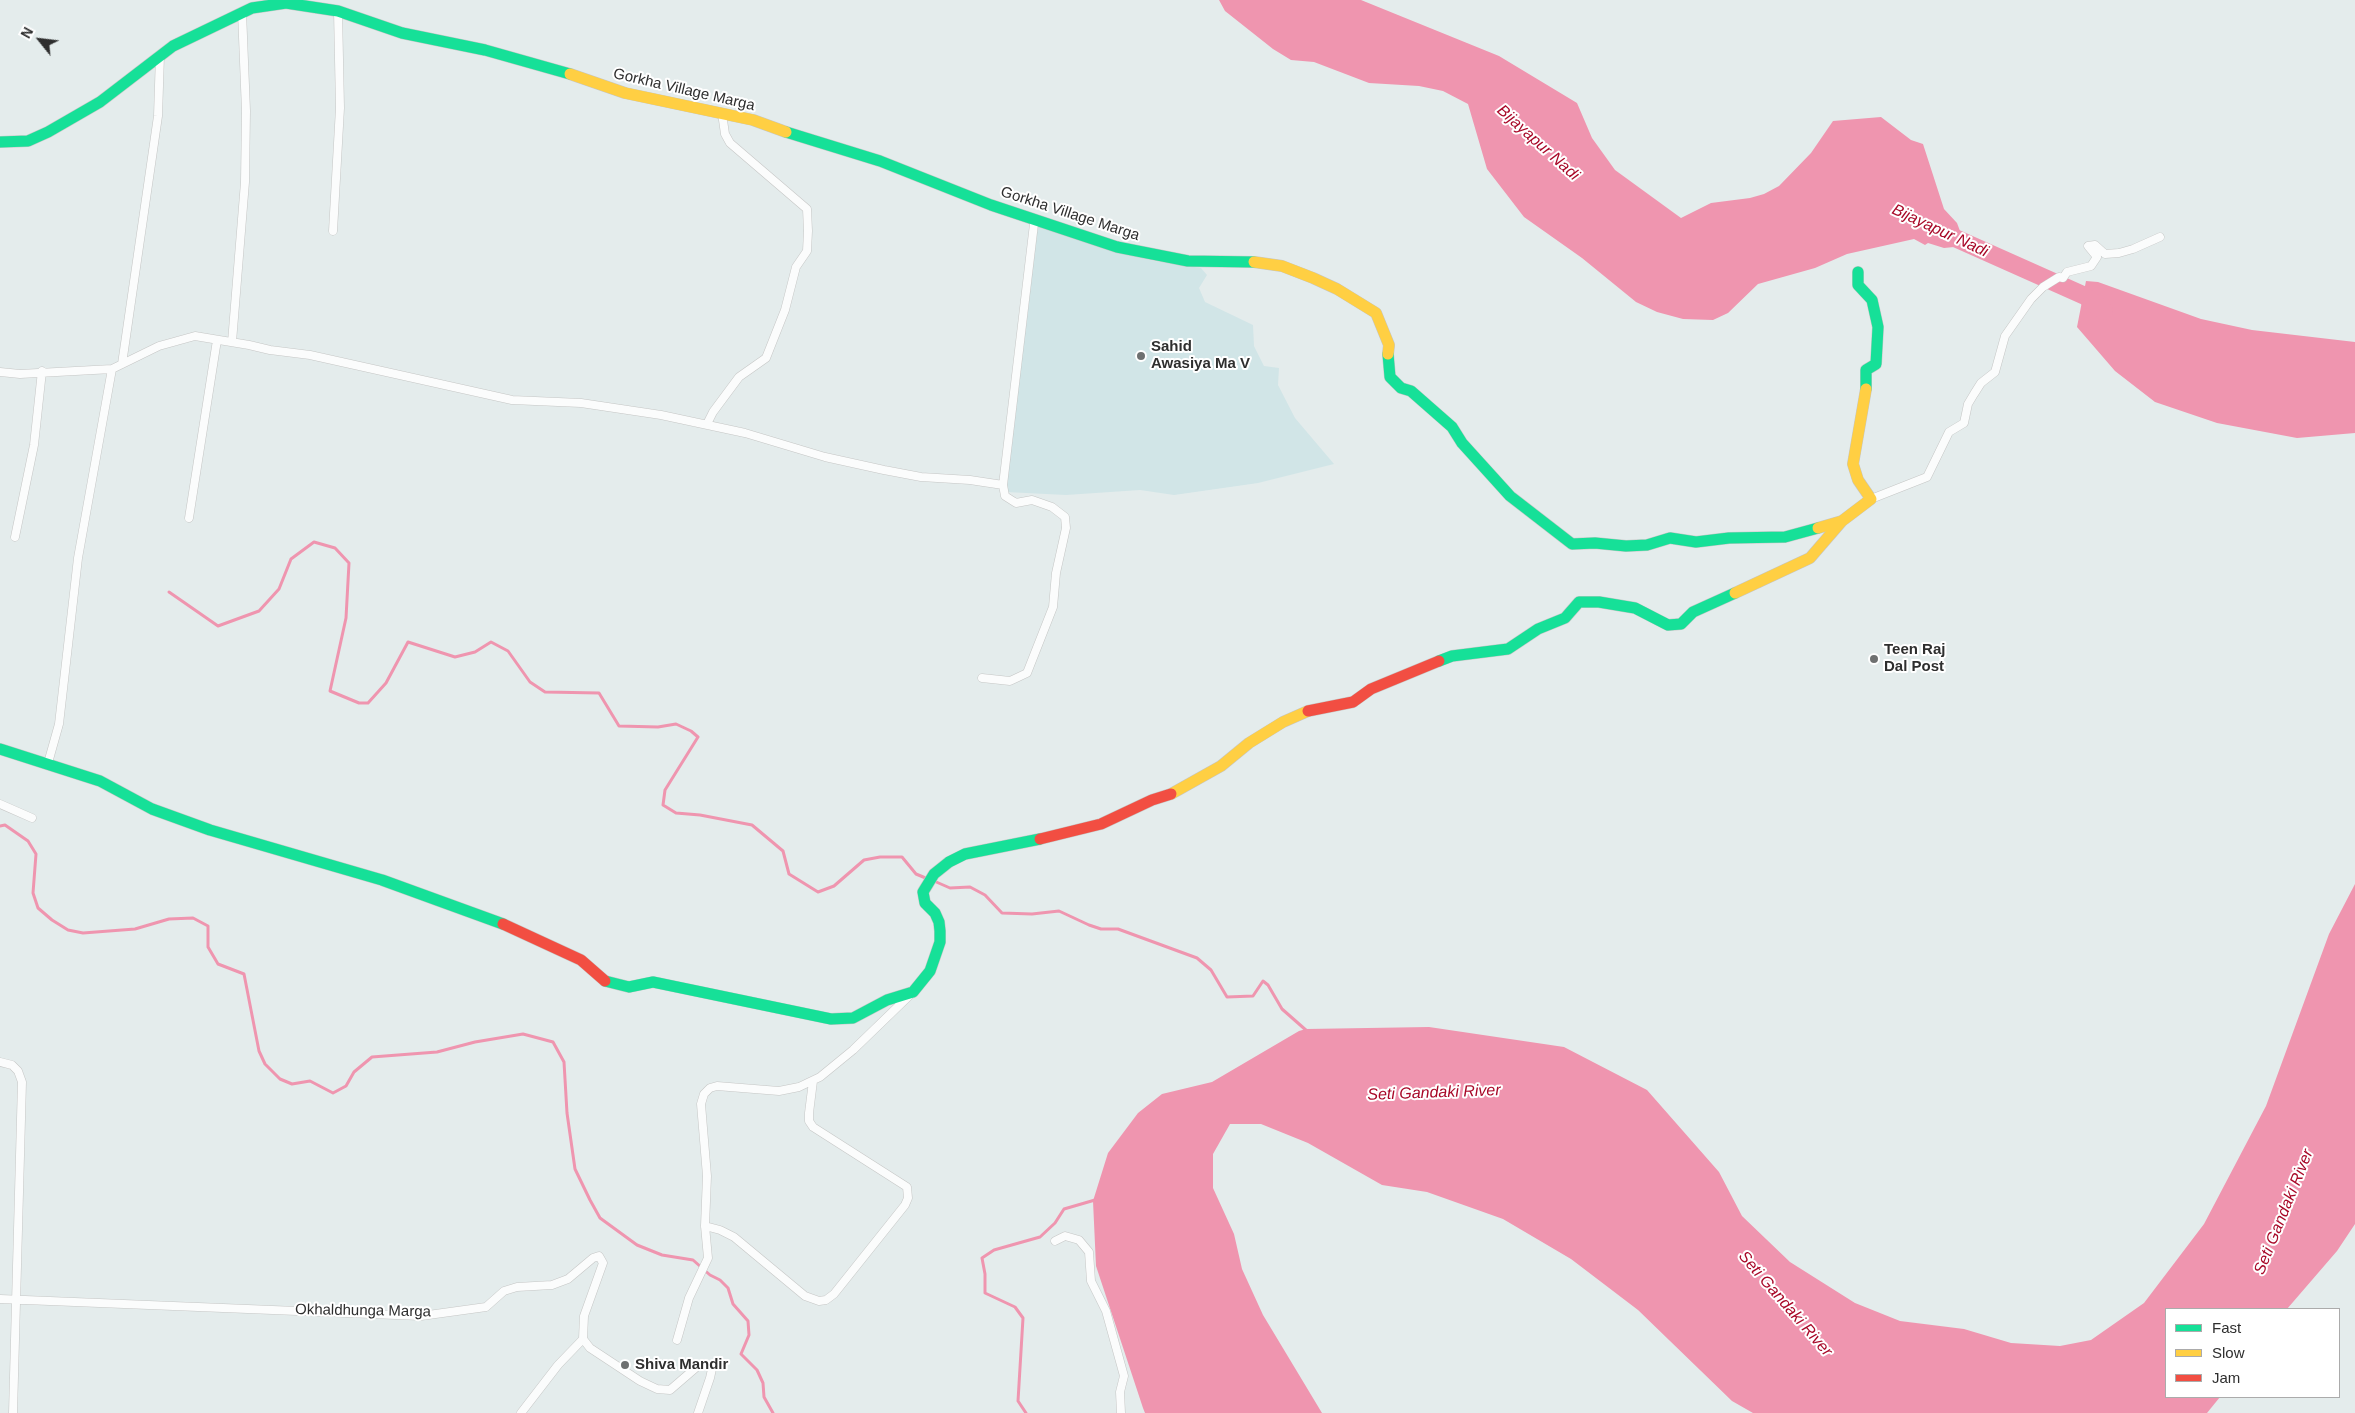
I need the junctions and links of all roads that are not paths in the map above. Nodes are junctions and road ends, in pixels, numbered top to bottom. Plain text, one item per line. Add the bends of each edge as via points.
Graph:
1 (242, 12) junction
2 (338, 12) junction
3 (160, 55) junction
4 (722, 113) junction
5 (0, 142) edge
6 (1033, 218) junction
7 (333, 232) dead end
8 (2160, 237) dead end
9 (1858, 272) dead end
10 (217, 340) junction
11 (232, 342) junction
12 (122, 364) junction
13 (112, 369) junction
14 (42, 371) junction
15 (0, 372) edge
16 (707, 424) junction
17 (1003, 485) junction
18 (1871, 499) junction
19 (189, 518) dead end
20 (1842, 521) junction
21 (15, 537) dead end
22 (982, 678) dead end
23 (0, 749) edge
24 (48, 763) junction
25 (0, 804) edge
26 (32, 818) dead end
27 (913, 992) junction
28 (0, 1062) edge
29 (813, 1081) junction
30 (705, 1226) junction
31 (1055, 1241) dead end
32 (0, 1299) edge
33 (17, 1299) junction
34 (583, 1339) junction
35 (677, 1340) dead end
36 (13, 1413) edge
37 (521, 1413) edge
38 (698, 1413) edge
39 (1121, 1413) edge

1 - 2 street, Gorkha Village Marga via 286,3
1 - 3 street, Gorkha Village Marga
1 - 11 street via 245,182
2 - 4 street, Gorkha Village Marga via 402,33 542,65 625,93
2 - 7 street via 340,108
3 - 5 street, Gorkha Village Marga via 88,111 28,141
3 - 12 street via 158,116
4 - 6 street, Gorkha Village Marga via 880,161
4 - 16 street via 730,144 807,209 808,231 807,251 796,267 785,310 766,358 738,377
6 - 17 street
6 - 20 street, Gorkha Village Marga via 1117,247 1188,261 1256,262 1282,266 1337,289 1376,313 1389,344 1390,377 1452,427 1462,443 1510,496 1572,544 1626,546 1647,545 1670,538 1696,542 1785,537
8 - 18 street via 2119,253 2105,254 2094,246 2088,246 2096,257 2091,266 2066,272 2063,278 2058,277 2043,287 2005,336 1995,372 1974,394 1964,423 1949,432 1927,477
9 - 18 street via 1858,285 1872,300 1878,327 1876,364 1866,370 1866,397 1854,464 1858,480
10 - 11 street
10 - 12 street via 195,336 184,338
10 - 19 street
11 - 16 street via 310,355 512,400 581,403
12 - 13 street
13 - 14 street
13 - 24 street via 78,558 58,724
14 - 15 street
14 - 21 street via 34,445
16 - 17 street via 884,470
17 - 22 street via 1005,496 1016,503 1032,500 1052,508 1065,517 1066,528 1056,573 1054,607 1027,674 1010,681
18 - 20 street, Gorkha Village Marga
20 - 27 street via 1810,558 1693,612 1681,624 1668,625 1635,608 1579,602 1565,618 1538,629 1508,649 1452,656 1371,689 1353,702 1308,711 1283,722 1242,748 1221,766 1174,792 1101,824 965,854 949,862 934,874 923,892 924,903 940,922 940,942 930,971
23 - 24 street
24 - 27 street via 100,781 152,809 210,830 382,880 494,920 581,960 602,980 615,985 629,987 653,982 831,1019 853,1018 887,1000
25 - 26 street
27 - 29 street via 853,1050
28 - 33 street via 12,1065 22,1082
29 - 30 street via 779,1091 717,1086 704,1094 701,1104 707,1176
29 - 30 street via 809,1113 812,1127 907,1187 905,1205 834,1294 819,1301 805,1296 734,1237
30 - 35 street via 708,1258 689,1298
31 - 39 street via 1065,1236 1079,1240 1089,1252 1091,1281 1106,1311 1124,1376 1120,1392
32 - 33 street, Okhaldhunga Marga
33 - 34 street, Okhaldhunga Marga via 421,1316 486,1308 504,1292 517,1287 552,1285 568,1279 599,1256 603,1263 584,1316
33 - 36 street
34 - 37 street
34 - 38 street via 590,1348 657,1389 670,1390 698,1365 710,1365 710,1378

